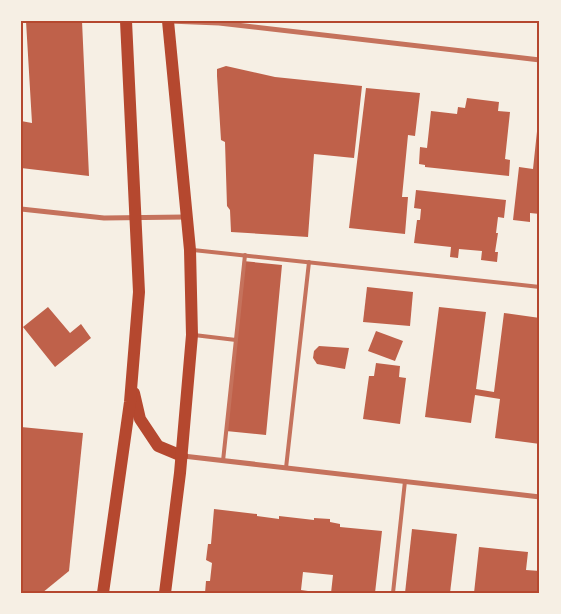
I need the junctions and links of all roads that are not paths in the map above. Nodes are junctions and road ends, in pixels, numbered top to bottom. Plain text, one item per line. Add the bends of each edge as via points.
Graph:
1 (126, 21) edge
2 (167, 21) edge
3 (540, 60) edge
4 (21, 208) edge
5 (186, 217) junction
6 (135, 218) junction
7 (190, 250) junction
8 (245, 255) junction
9 (309, 262) junction
10 (540, 287) edge
11 (192, 335) junction
12 (236, 340) junction
13 (131, 384) junction
14 (182, 456) junction
15 (223, 461) junction
16 (286, 468) junction
17 (405, 481) junction
18 (540, 496) edge
19 (103, 593) edge
20 (164, 593) edge
21 (393, 593) edge

1 - 6 main road
2 - 3 street via 219,23
2 - 5 main road
4 - 6 street
5 - 6 street
5 - 7 main road
6 - 13 main road via 139,292
7 - 8 lane
7 - 11 main road
8 - 9 lane
8 - 12 lane
9 - 10 lane
9 - 16 lane
11 - 12 lane
11 - 14 main road
12 - 15 lane
13 - 14 main road via 140,419 158,446
13 - 19 main road
14 - 15 street
14 - 20 main road
15 - 16 street
16 - 17 street
17 - 18 street
17 - 21 lane

